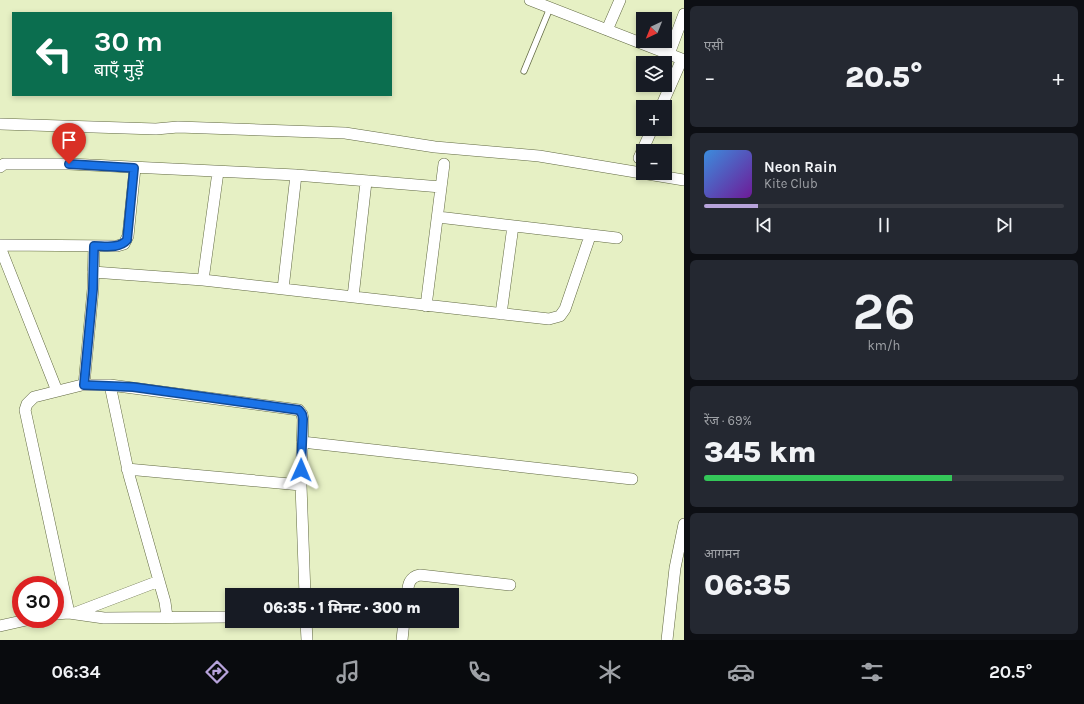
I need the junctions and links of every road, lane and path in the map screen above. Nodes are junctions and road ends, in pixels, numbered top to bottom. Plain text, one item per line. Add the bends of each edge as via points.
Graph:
1 (530, 0) edge
2 (620, 0) edge
3 (547, 4) edge
4 (684, 14) edge
5 (607, 30) junction
6 (668, 54) junction
7 (683, 60) edge
8 (524, 71) dead end
9 (664, 100) edge
10 (0, 124) edge
11 (444, 164) dead end
12 (0, 167) edge
13 (134, 168) junction
14 (218, 172) junction
15 (296, 175) junction
16 (684, 180) edge
17 (366, 182) junction
18 (440, 187) junction
19 (438, 217) junction
20 (512, 226) junction
21 (590, 236) junction
22 (616, 238) dead end
23 (0, 246) edge
24 (94, 246) junction
25 (93, 272) junction
26 (203, 280) junction
27 (283, 289) junction
28 (353, 297) junction
29 (426, 306) junction
30 (501, 314) junction
31 (84, 385) junction
32 (110, 385) junction
33 (57, 391) junction
34 (302, 442) junction
35 (127, 470) junction
36 (632, 479) dead end
37 (301, 484) junction
38 (684, 524) edge
39 (159, 581) junction
40 (510, 584) dead end
41 (305, 588) edge
42 (408, 588) edge
43 (64, 613) edge
44 (71, 613) junction
45 (167, 617) junction
46 (225, 617) edge
47 (12, 623) edge
48 (0, 626) edge
49 (306, 628) edge
50 (403, 628) edge
51 (307, 640) edge
52 (402, 640) edge
53 (667, 640) edge

1 - 3 street
2 - 5 street
3 - 5 street
3 - 8 lane
4 - 6 street
5 - 6 street
6 - 7 street
7 - 9 street
10 - 16 street via 346,133 435,147 539,156
11 - 18 street
12 - 13 street via 4,164 69,164
13 - 14 street
13 - 24 street via 127,240 117,246
14 - 15 street
14 - 26 street
15 - 17 street
15 - 27 street
17 - 18 street
17 - 28 street
18 - 19 street
19 - 20 street
19 - 29 street
20 - 21 street
20 - 30 street
21 - 22 street
21 - 30 street via 565,309 560,316 549,319
23 - 24 street
23 - 33 street
24 - 25 street
25 - 26 street
25 - 31 street
26 - 27 street
27 - 28 street
28 - 29 street
29 - 30 street
31 - 32 street
31 - 33 street
32 - 34 street via 299,410 302,414
32 - 35 street
33 - 44 street via 34,397 26,404 25,410
34 - 36 street
34 - 37 street
35 - 37 street
35 - 39 street
37 - 41 street
38 - 53 street via 675,568
39 - 44 street
39 - 45 street
40 - 42 street via 420,575 409,581
43 - 44 street
44 - 45 street via 104,618
45 - 46 street
47 - 48 street
49 - 51 street
50 - 52 street

